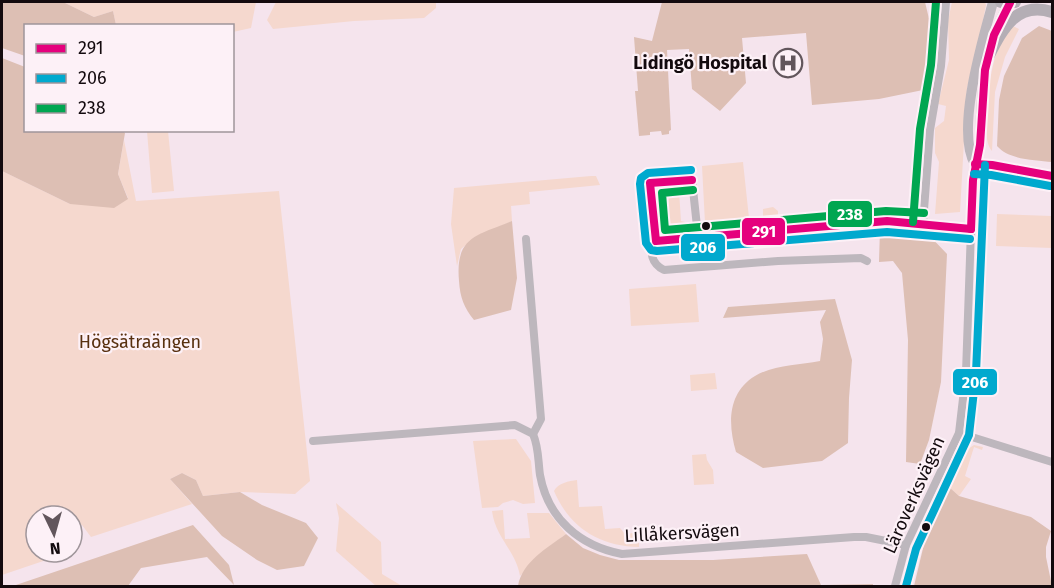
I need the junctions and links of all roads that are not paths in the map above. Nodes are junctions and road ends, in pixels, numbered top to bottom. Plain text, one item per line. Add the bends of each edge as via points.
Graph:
1 (946, 2) edge
2 (993, 2) edge
3 (1009, 2) edge
4 (1047, 2) edge
5 (1053, 4) edge
6 (1053, 12) edge
7 (987, 59) junction
8 (975, 164) junction
9 (1053, 176) edge
10 (923, 223) junction
11 (971, 229) junction
12 (698, 236) junction
13 (526, 239) dead end
14 (656, 241) junction
15 (867, 261) dead end
16 (959, 433) junction
17 (533, 434) junction
18 (313, 441) dead end
19 (1053, 462) edge
20 (906, 545) junction
21 (895, 586) edge

1 - 10 street
2 - 8 street, Läroverksvägen via 972,87 968,145
3 - 7 street, Läroverksvägen via 999,19
4 - 5 main road
6 - 7 main road via 1038,7 1016,13
7 - 8 street, Läroverksvägen
8 - 9 street
8 - 11 street, Läroverksvägen
10 - 11 street
10 - 12 street via 887,220
11 - 16 street, Läroverksvägen
12 - 14 street
12 - 14 street via 692,180 650,183
13 - 17 street, Lillåkersvägen via 541,419
14 - 15 street via 651,256 657,267 664,270 778,261
16 - 19 street
16 - 20 street, Läroverksvägen
17 - 18 street via 515,425
17 - 20 street, Lillåkersvägen via 550,505 573,533 602,550 636,554 854,537
20 - 21 street, Läroverksvägen

